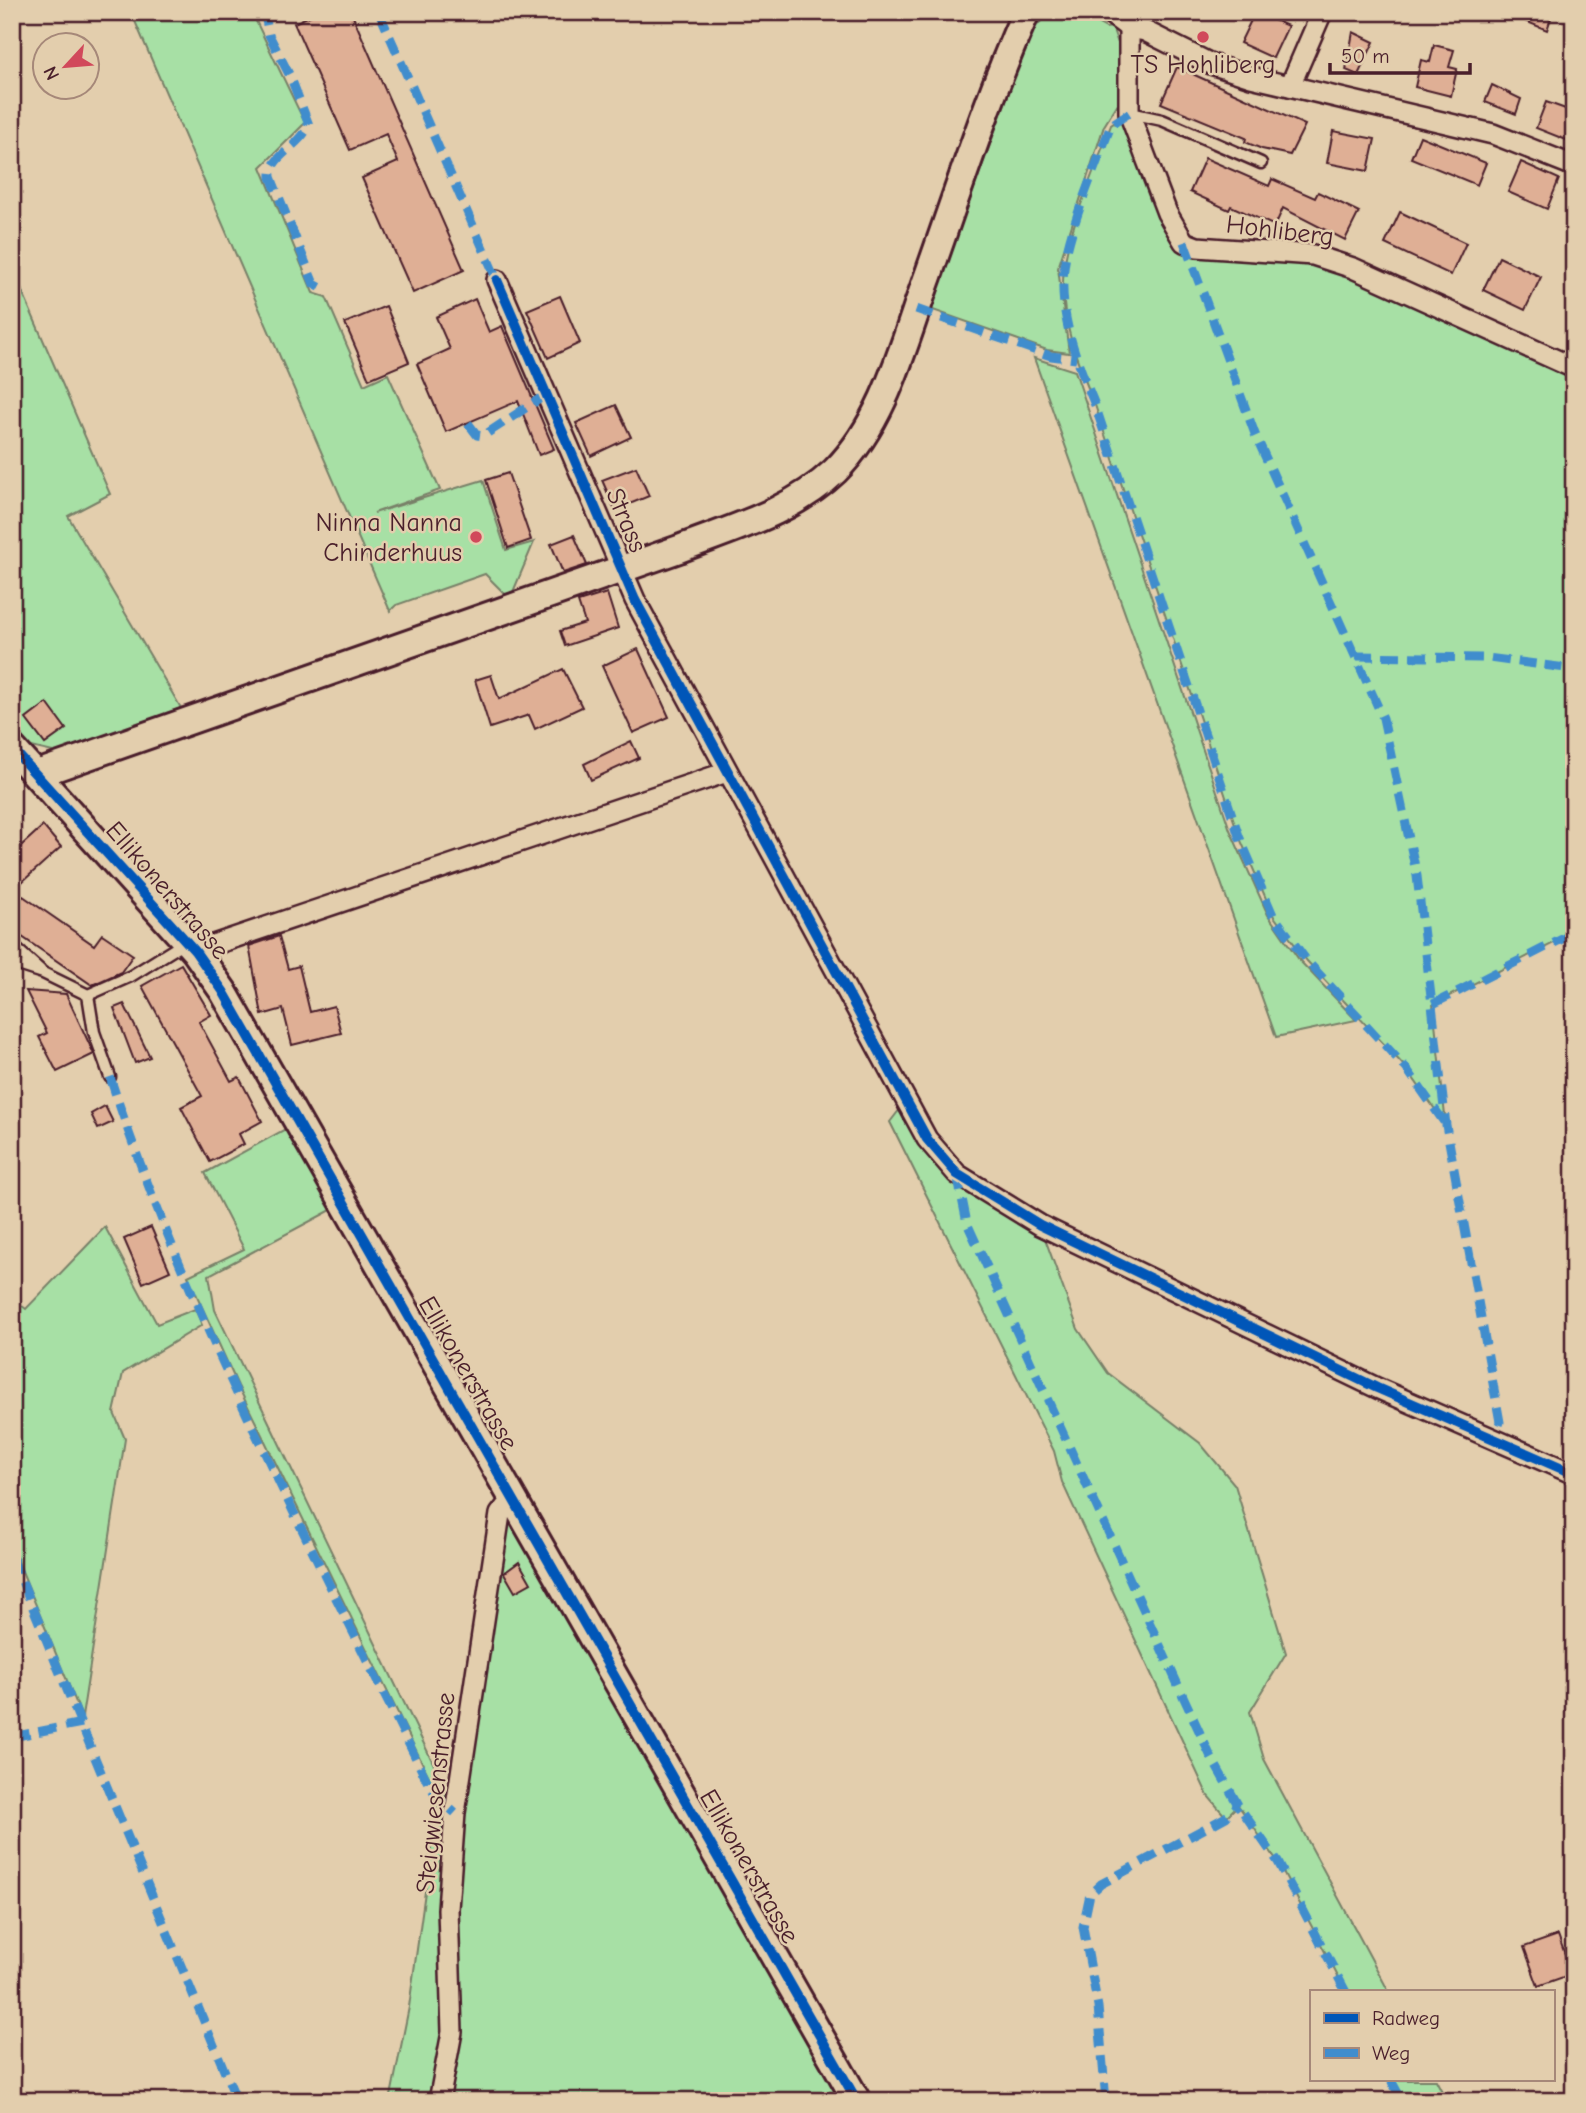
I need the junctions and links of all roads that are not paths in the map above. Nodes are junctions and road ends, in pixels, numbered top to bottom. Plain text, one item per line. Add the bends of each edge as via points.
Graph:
1 (1026, 12) edge
2 (1108, 12) edge
3 (1322, 12) edge
4 (1129, 27) junction
5 (1290, 86) junction
6 (1129, 113) junction
7 (1261, 163) dead end
8 (1574, 166) edge
9 (498, 280) dead end
10 (1574, 368) edge
11 (623, 569) junction
12 (21, 763) edge
13 (727, 772) junction
14 (12, 945) edge
15 (190, 946) junction
16 (12, 963) edge
17 (43, 973) junction
18 (88, 995) junction
19 (110, 1077) dead end
20 (1574, 1474) edge
21 (513, 1497) junction
22 (439, 2101) edge
23 (858, 2101) edge

1 - 11 street via 890,384 854,449 834,472 779,510
2 - 4 street
3 - 5 street
4 - 5 street via 1211,64
4 - 6 street, Hohliberg
5 - 8 street via 1493,134
6 - 7 lane via 1162,120
6 - 10 street, Hohliberg via 1167,213 1184,243 1312,255
9 - 11 street, Strass
11 - 12 street
11 - 13 street, Strass
12 - 15 street, Ellikonerstrasse
13 - 15 street
13 - 20 street, Strass via 927,1139 957,1174 993,1199 1080,1245 1377,1388
14 - 17 lane
15 - 18 lane
15 - 21 street, Ellikonerstrasse via 249,1035
16 - 17 lane
17 - 18 lane
18 - 19 lane via 94,1032
21 - 22 street, Steigwiesenstrasse via 500,1514 454,1813 449,1909 452,2032
21 - 23 street, Ellikonerstrasse

